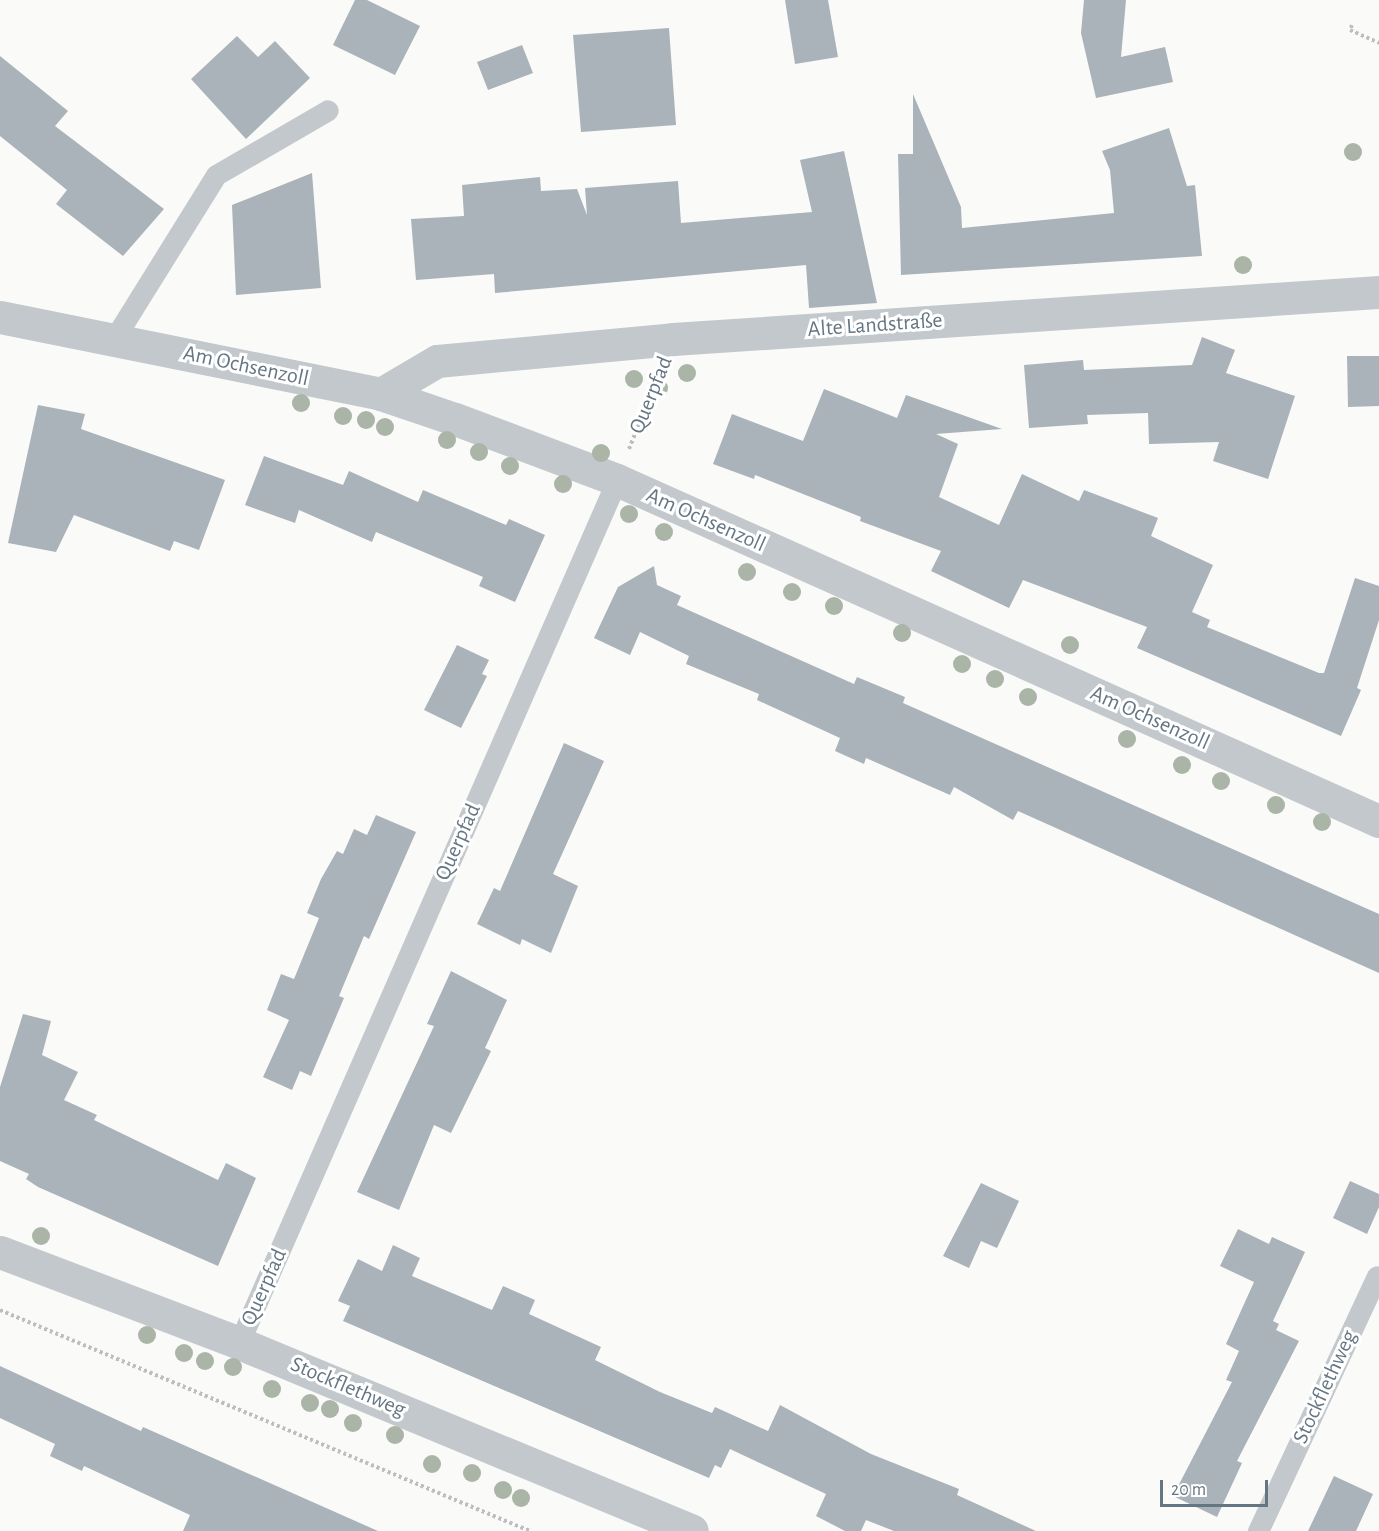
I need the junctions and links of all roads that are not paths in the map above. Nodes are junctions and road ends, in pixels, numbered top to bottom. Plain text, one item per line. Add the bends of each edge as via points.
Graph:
1 (328, 111) dead end
2 (1379, 292) edge
3 (0, 317) edge
4 (114, 339) junction
5 (381, 394) junction
6 (616, 480) junction
7 (1379, 821) edge
8 (0, 1252) edge
9 (1377, 1276) dead end
10 (239, 1342) junction
11 (692, 1531) edge
12 (1258, 1531) edge

1 - 4 lane via 216,175
2 - 5 street, Alte Landstraße via 673,339 437,361
3 - 4 street, Am Ochsenzoll
4 - 5 street, Am Ochsenzoll
5 - 6 street, Am Ochsenzoll
6 - 7 street, Am Ochsenzoll
6 - 10 lane, Querpfad
8 - 10 street, Stockflethweg
9 - 12 lane, Stockflethweg
10 - 11 street, Stockflethweg

